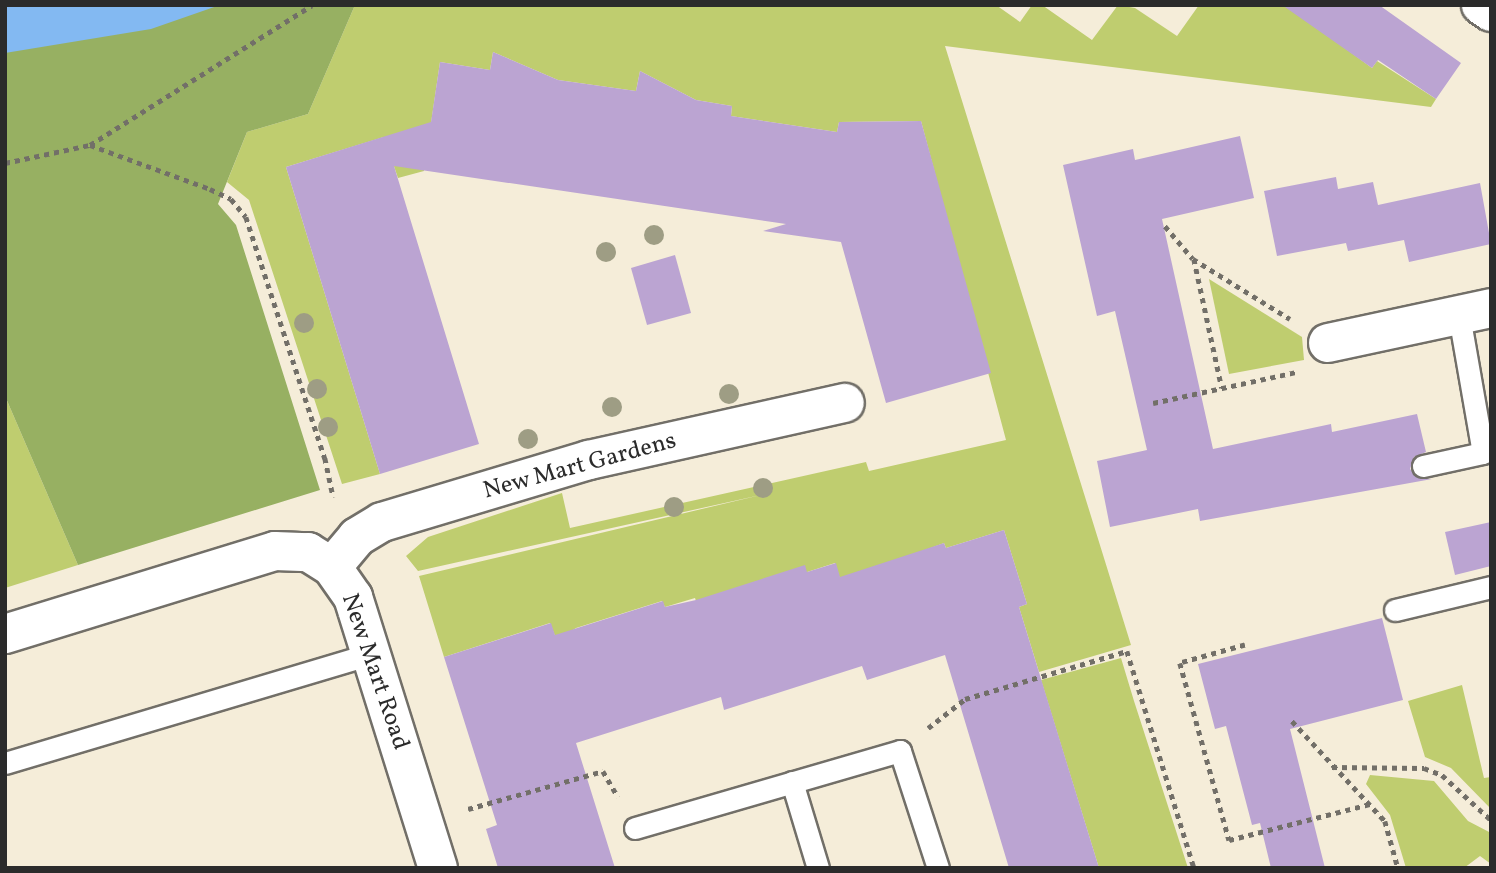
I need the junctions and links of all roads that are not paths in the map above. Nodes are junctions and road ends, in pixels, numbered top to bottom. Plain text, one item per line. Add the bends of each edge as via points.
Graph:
1 (1482, 5) edge
2 (1491, 12) edge
3 (1475, 311) edge
4 (1328, 343) road end
5 (845, 403) dead end
6 (1423, 466) dead end
7 (332, 567) junction
8 (1491, 587) edge
9 (1395, 610) dead end
10 (5, 635) edge
11 (370, 654) junction
12 (5, 763) edge
13 (792, 782) junction
14 (635, 828) road end
15 (438, 868) edge
16 (818, 868) edge
17 (938, 868) edge

1 - 2 street
3 - 4 street
3 - 6 lane via 1483,453
5 - 7 street, New Mart Gardens via 589,460 382,522 357,537
7 - 10 street, New Mart Road via 308,552 275,551
7 - 11 street, New Mart Road via 353,597
8 - 9 lane
11 - 12 lane
11 - 15 street, New Mart Road
13 - 14 lane
13 - 16 lane
13 - 17 lane via 901,751

